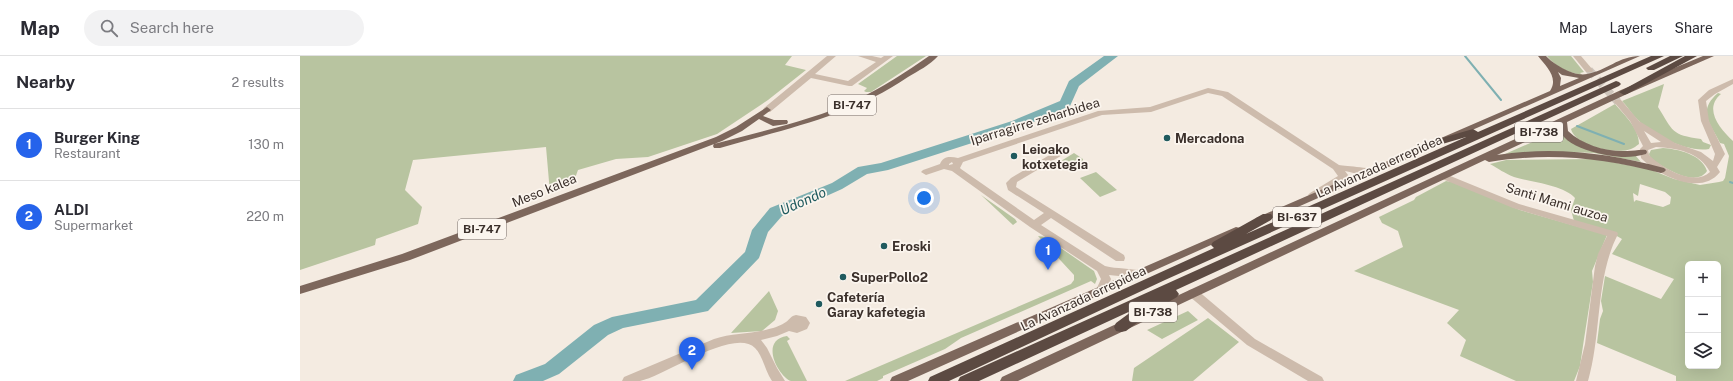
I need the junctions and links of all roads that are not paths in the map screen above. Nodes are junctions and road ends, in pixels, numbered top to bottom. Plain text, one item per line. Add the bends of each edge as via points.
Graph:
1 (832, 56) edge
2 (862, 56) edge
3 (934, 56) edge
4 (1636, 56) edge
5 (1659, 56) edge
6 (1678, 56) edge
7 (1692, 56) edge
8 (1710, 56) edge
9 (1578, 57) edge
10 (886, 58) edge
11 (1544, 59) edge
12 (1588, 74) junction
13 (810, 75) junction
14 (1733, 81) edge
15 (1553, 92) junction
16 (1624, 92) junction
17 (1569, 96) junction
18 (1618, 102) tunnel mouth
19 (768, 110) junction
20 (829, 114) junction
21 (763, 119) junction
22 (752, 120) junction
23 (1634, 120) junction
24 (1563, 121) junction
25 (760, 133) junction
26 (1439, 142) junction
27 (1674, 146) junction
28 (1717, 148) junction
29 (1646, 149) junction
30 (1061, 152) dead end
31 (1693, 152) junction
32 (661, 161) junction
33 (1474, 162) junction
34 (956, 164) junction
35 (1336, 167) junction
36 (1713, 167) junction
37 (1374, 170) junction
38 (1661, 170) junction
39 (926, 172) dead end
40 (1443, 176) junction
41 (1297, 204) junction
42 (1051, 213) junction
43 (1267, 217) junction
44 (1034, 225) junction
45 (1120, 258) dead end
46 (1101, 268) junction
47 (1205, 271) junction
48 (1138, 274) junction
49 (1160, 277) junction
50 (300, 290) edge
51 (1102, 290) junction
52 (1193, 293) junction
53 (791, 325) dead end
54 (1121, 327) junction
55 (773, 333) junction
56 (745, 339) junction
57 (763, 350) junction
58 (654, 370) junction
59 (628, 381) edge
60 (646, 381) edge
61 (779, 381) edge
62 (896, 381) edge
63 (935, 381) edge
64 (965, 381) edge
65 (1006, 381) edge
66 (1318, 381) edge
67 (1582, 381) edge

1 - 13 street
2 - 10 street
3 - 20 main road, BI-747 via 887,87
4 - 12 main road
5 - 17 highway, La Avanzada errepidea / BI-637
6 - 47 highway, La Avanzada errepidea / BI-637
7 - 16 highway
8 - 16 main road
9 - 12 street
10 - 13 street via 849,84
11 - 12 main road via 1565,73
11 - 15 main road via 1558,84
12 - 15 main road
13 - 19 street
14 - 28 street via 1702,100 1705,123
15 - 26 main road, BI-738
16 - 24 main road, BI-738
17 - 26 highway via 1469,134
17 - 49 highway, La Avanzada errepidea / BI-637
18 - 23 street
19 - 21 main road
19 - 22 main road
20 - 21 main road via 783,123 772,123
20 - 25 main road, BI-747
21 - 25 main road
22 - 25 main road via 749,126
22 - 32 main road via 719,139
23 - 27 street
23 - 29 street via 1643,134
24 - 29 main road via 1562,129 1565,134 1579,143 1605,152 1623,154
24 - 33 main road, BI-738
25 - 32 main road, BI-747
26 - 37 main road, BI-738
27 - 29 street via 1664,144
27 - 31 street
28 - 31 street via 1709,152
28 - 36 street via 1720,158
29 - 38 street via 1648,161
30 - 42 street via 1014,180 1010,186
31 - 36 street
32 - 50 main road, Meso kalea / BI-747 via 406,257
33 - 38 main road via 1521,155 1578,154 1612,158
33 - 40 main road, BI-738
34 - 35 street, Iparragirre zeharbidea via 1101,113 1151,109 1208,90 1225,94
34 - 39 street, Iparragirre zeharbidea via 949,160 944,166
34 - 44 street via 958,171
35 - 37 street via 1358,171
35 - 41 street via 1343,175 1342,178
36 - 38 street via 1715,172 1712,176 1697,180
37 - 41 main road, BI-738
40 - 52 main road, BI-738
40 - 67 street, Santi Mami auzoa via 1522,208 1613,234 1604,251 1591,343
41 - 43 main road, BI-738
42 - 44 street
42 - 45 street
43 - 48 main road, BI-738
43 - 49 highway
44 - 46 street
46 - 48 street via 1116,274
46 - 51 street via 1106,279
47 - 54 highway via 1191,283
47 - 64 highway, La Avanzada errepidea / BI-637
48 - 51 main road, BI-738
49 - 63 highway, La Avanzada errepidea / BI-637
51 - 62 main road, BI-738
52 - 54 main road, BI-738
52 - 66 street via 1251,342
53 - 55 street
54 - 65 main road, BI-738
55 - 56 street
55 - 57 street
56 - 57 street
56 - 58 street via 732,338 718,342
57 - 61 street via 769,366
58 - 59 street
58 - 60 street

